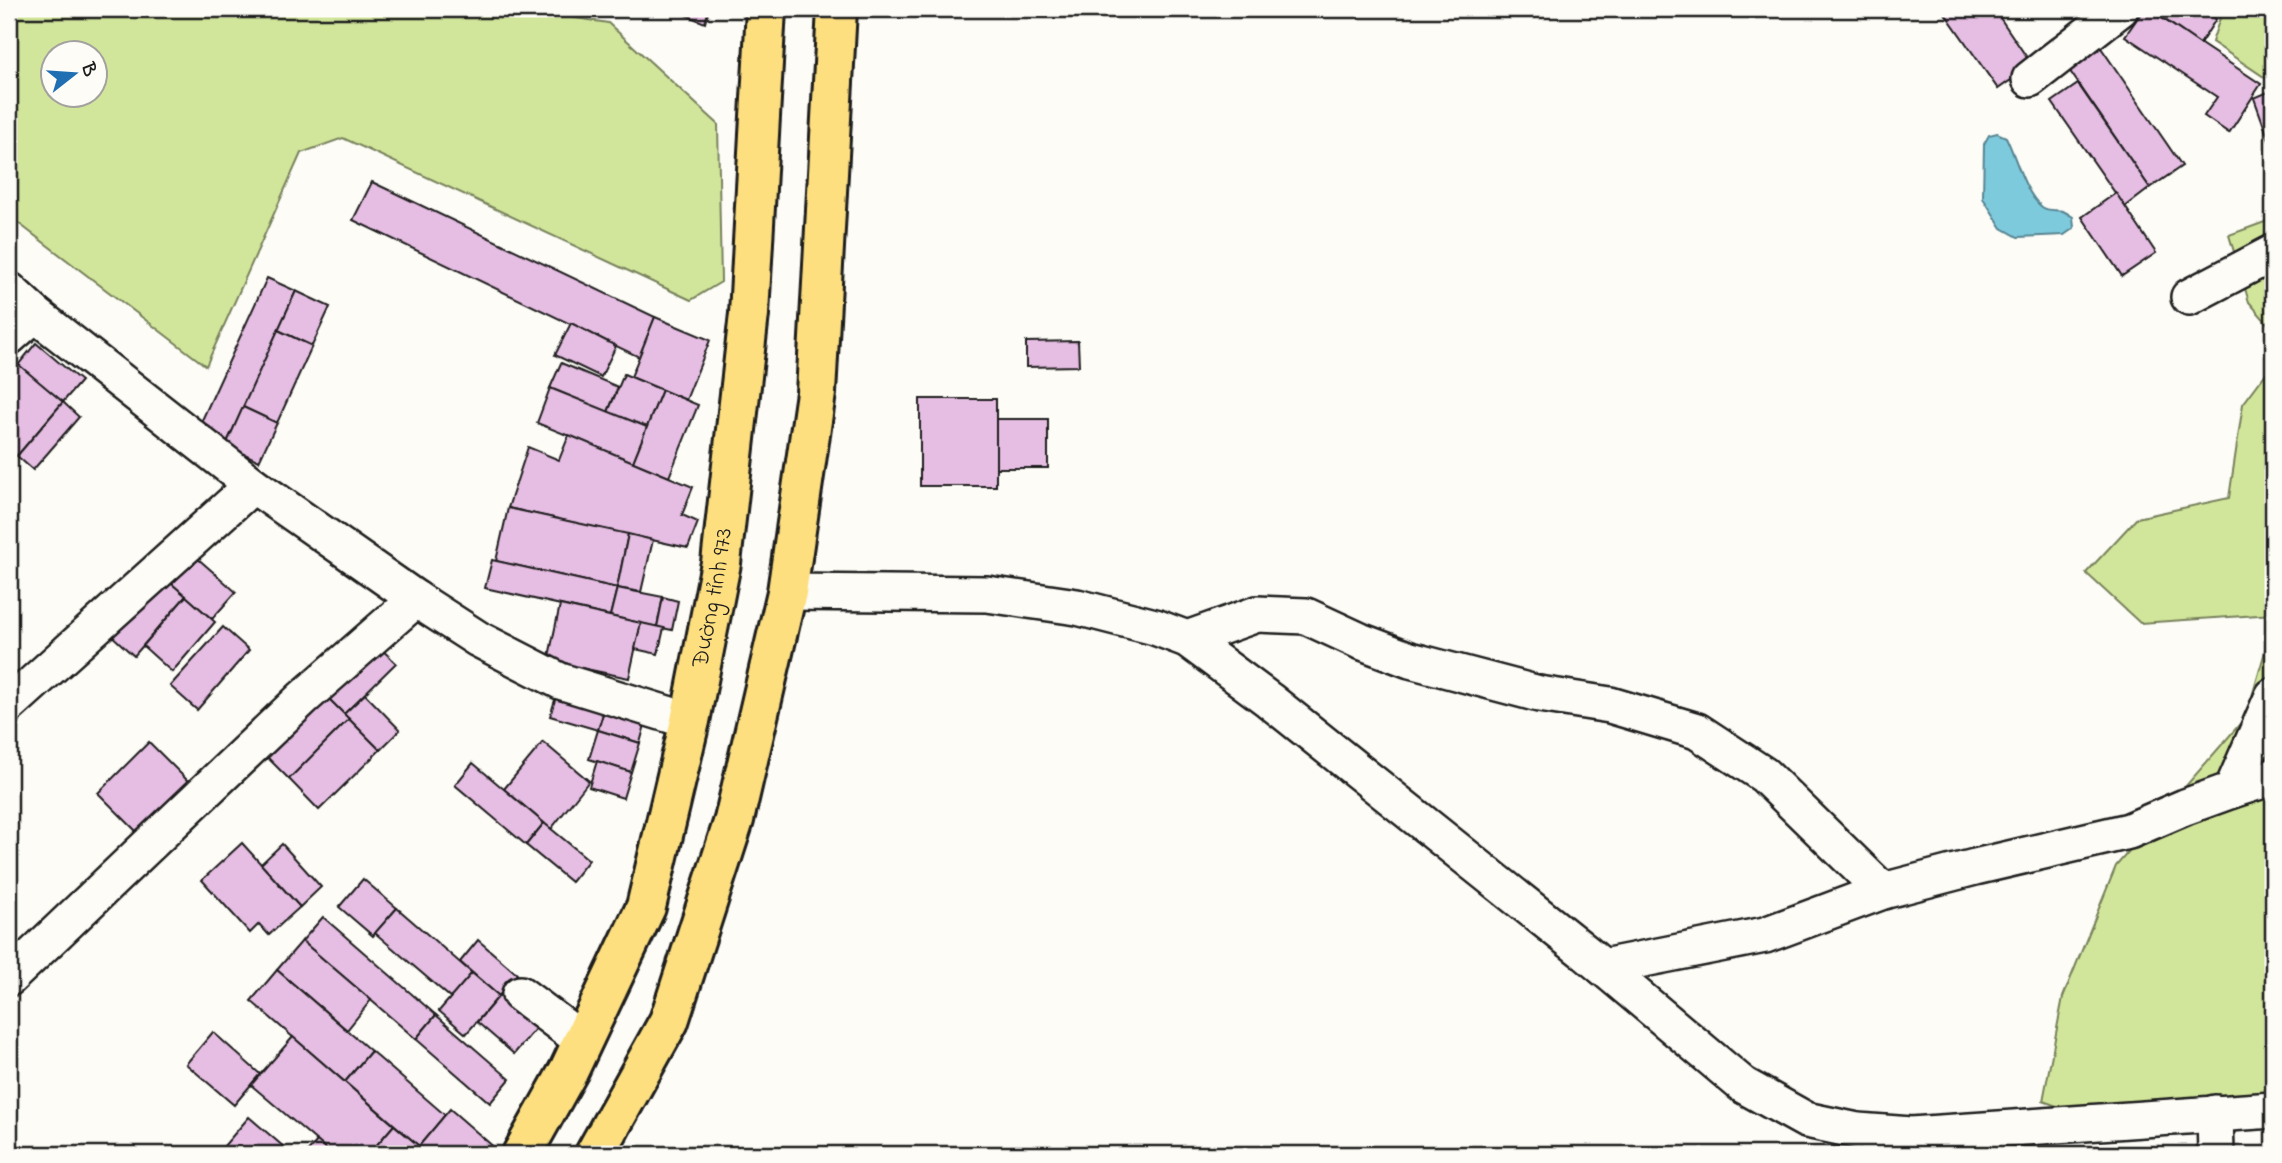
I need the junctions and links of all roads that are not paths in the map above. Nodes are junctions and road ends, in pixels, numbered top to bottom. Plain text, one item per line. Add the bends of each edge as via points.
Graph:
1 (766, 9) edge
2 (837, 9) edge
3 (2120, 9) edge
4 (2030, 79) dead end
5 (2273, 253) edge
6 (9, 290) edge
7 (2189, 297) dead end
8 (35, 314) junction
9 (9, 337) edge
10 (253, 485) junction
11 (788, 592) junction
12 (416, 598) junction
13 (1186, 639) junction
14 (2273, 696) edge
15 (9, 705) edge
16 (691, 721) junction
17 (2273, 777) edge
18 (2232, 790) junction
19 (1883, 891) junction
20 (1603, 967) junction
21 (9, 978) edge
22 (520, 993) dead end
23 (583, 1041) junction
24 (2273, 1110) edge
25 (2215, 1113) junction
26 (522, 1154) edge
27 (595, 1154) edge
28 (2216, 1154) edge

1 - 16 main road, Đường tỉnh 973 via 750,314 721,563
2 - 11 main road via 816,393
3 - 4 street
5 - 7 street
6 - 8 street
8 - 9 street
8 - 10 street
10 - 12 street
10 - 15 street
11 - 13 street via 987,594 1077,607
11 - 27 main road via 734,820 669,1021
12 - 16 street via 478,639 560,681
12 - 21 street via 303,698
13 - 19 street via 1257,614 1306,616 1410,660 1539,694 1611,705 1697,731 1764,775
13 - 20 street
14 - 18 street
16 - 23 main road, Đường tỉnh 973 via 646,907
17 - 18 street
18 - 19 street via 2129,831
19 - 20 street via 1765,935
20 - 25 street via 1743,1084 1805,1120 1911,1135
22 - 23 street
23 - 26 main road, Đường tỉnh 973
24 - 25 street
25 - 28 street

